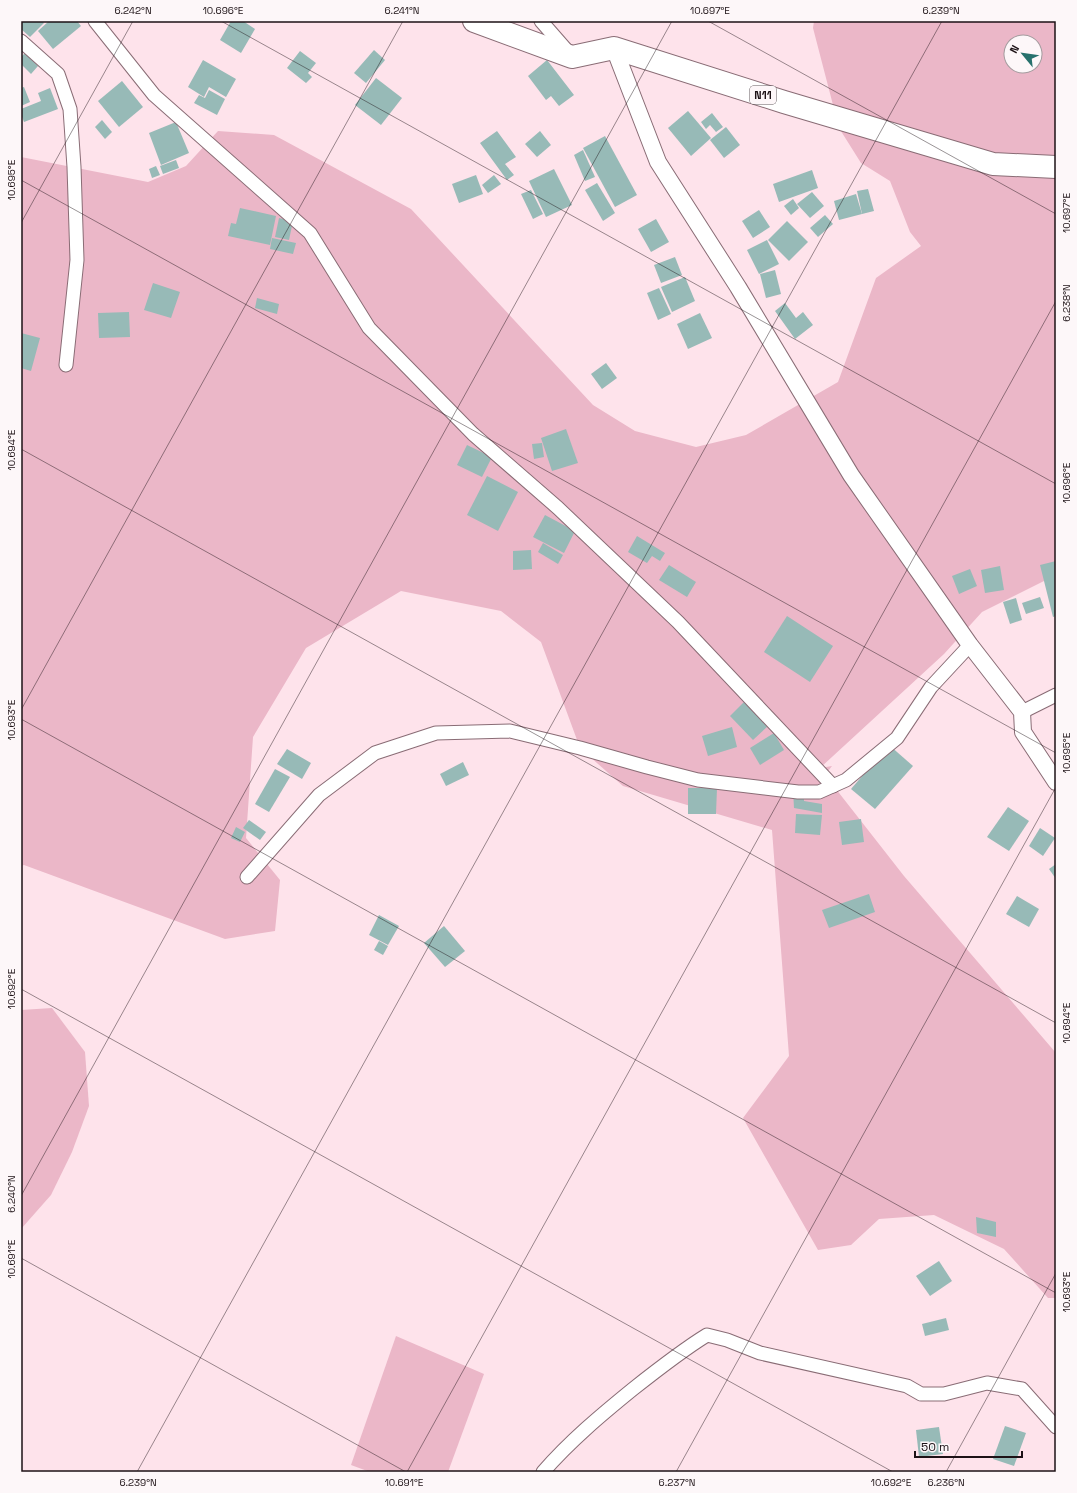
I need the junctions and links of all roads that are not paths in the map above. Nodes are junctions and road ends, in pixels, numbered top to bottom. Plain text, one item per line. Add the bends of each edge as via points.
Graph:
1 (95, 21) edge
2 (474, 21) edge
3 (541, 21) edge
4 (21, 41) edge
5 (614, 48) junction
6 (572, 57) junction
7 (1056, 167) edge
8 (66, 365) dead end
9 (970, 645) junction
10 (1056, 694) edge
11 (1022, 712) junction
12 (1056, 782) edge
13 (833, 786) junction
14 (247, 877) dead end
15 (1056, 1427) edge
16 (543, 1472) edge

1 - 13 street via 154,95 310,234 369,328 473,434 558,508 678,622
2 - 6 highway
3 - 6 street
4 - 8 street via 58,74 70,109 77,260
5 - 6 highway, N11
5 - 7 highway, N11 via 992,164
5 - 9 street via 658,162 738,287 851,475
9 - 11 street
9 - 13 street via 931,687 897,738 846,780
10 - 11 street
11 - 12 street via 1023,732
13 - 14 street via 819,792 798,792 698,780 510,731 436,733 375,752 319,795
15 - 16 street via 1022,1389 987,1383 944,1394 921,1394 907,1386 760,1353 707,1335 681,1351 594,1421 557,1455

